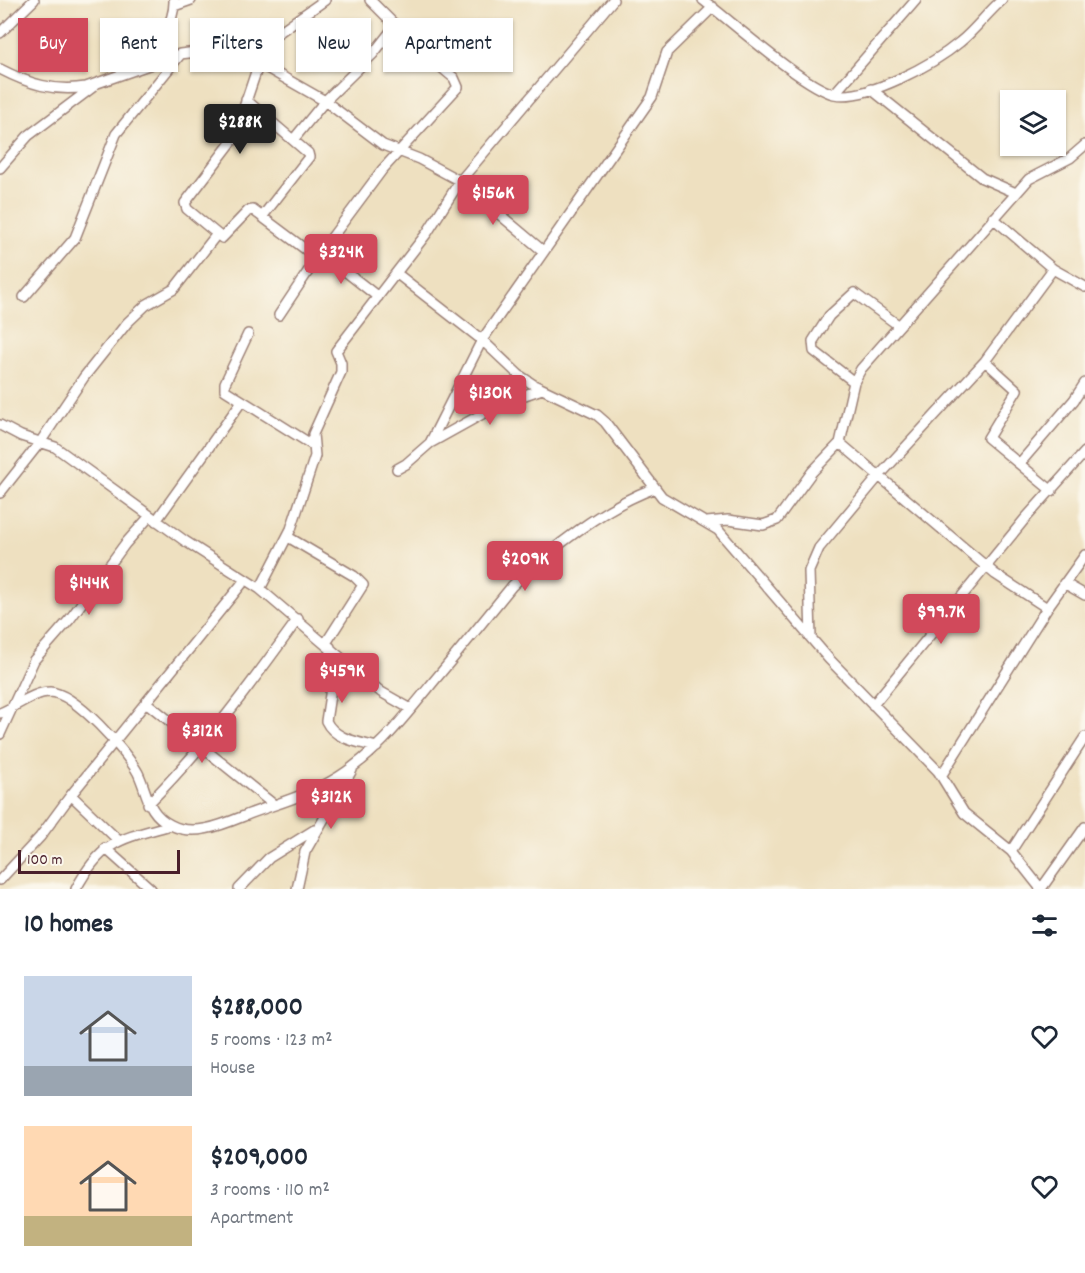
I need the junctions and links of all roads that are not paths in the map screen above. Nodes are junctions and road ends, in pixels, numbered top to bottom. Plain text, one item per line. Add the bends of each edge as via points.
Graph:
1 (34, 0) edge
2 (191, 0) edge
3 (325, 0) edge
4 (370, 0) edge
5 (613, 0) edge
6 (703, 0) edge
7 (916, 0) edge
8 (1002, 0) edge
9 (174, 3) edge
10 (713, 7) junction
11 (169, 18) edge
12 (387, 18) edge
13 (284, 29) edge
14 (0, 33) edge
15 (383, 41) edge
16 (190, 53) edge
17 (180, 54) joint
18 (0, 69) edge
19 (126, 72) edge
20 (256, 72) edge
21 (275, 72) edge
22 (447, 72) edge
23 (96, 84) junction
24 (871, 89) junction
25 (834, 94) junction
26 (246, 100) junction
27 (325, 101) junction
28 (293, 140) junction
29 (1085, 144) edge
30 (399, 153) junction
31 (0, 168) edge
32 (460, 181) junction
33 (1016, 193) junction
34 (262, 217) junction
35 (993, 218) junction
36 (217, 234) junction
37 (543, 251) junction
38 (319, 255) junction
39 (1053, 269) junction
40 (396, 273) junction
41 (1085, 287) edge
42 (24, 297) dead end
43 (378, 297) junction
44 (279, 315) dead end
45 (898, 325) junction
46 (248, 334) dead end
47 (482, 340) junction
48 (985, 361) junction
49 (854, 382) junction
50 (1085, 383) edge
51 (542, 389) junction
52 (242, 401) junction
53 (0, 425) edge
54 (41, 441) junction
55 (430, 443) junction
56 (840, 443) junction
57 (314, 446) junction
58 (1085, 452) edge
59 (1020, 463) junction
60 (397, 469) dead end
61 (879, 476) junction
62 (655, 488) junction
63 (1052, 491) junction
64 (0, 493) edge
65 (153, 518) junction
66 (707, 522) junction
67 (288, 537) junction
68 (1085, 555) edge
69 (987, 567) junction
70 (245, 580) junction
71 (1064, 583) junction
72 (260, 589) junction
73 (1085, 595) edge
74 (1047, 608) junction
75 (298, 619) junction
76 (811, 638) junction
77 (328, 645) junction
78 (147, 702) junction
79 (873, 705) junction
80 (14, 707) junction
81 (411, 709) junction
82 (0, 713) edge
83 (0, 734) edge
84 (1085, 737) edge
85 (114, 743) junction
86 (202, 747) junction
87 (377, 747) junction
88 (354, 767) junction
89 (941, 776) junction
90 (70, 795) junction
91 (148, 804) junction
92 (273, 804) junction
93 (171, 825) junction
94 (1085, 827) edge
95 (317, 829) junction
96 (119, 841) junction
97 (105, 848) junction
98 (1011, 851) junction
99 (0, 880) edge
100 (1037, 888) edge
101 (76, 889) edge
102 (151, 889) edge
103 (239, 889) edge
104 (297, 889) edge

1 - 14 street
2 - 9 street
3 - 13 street
4 - 12 street
5 - 32 street
6 - 10 street
7 - 25 street
8 - 24 street via 945,54
9 - 11 street
10 - 25 street via 802,77
10 - 37 street via 667,52 652,97
15 - 27 street
16 - 17 street
17 - 42 street via 117,134 75,238
18 - 23 street via 49,89 71,90
19 - 23 street
20 - 26 street
21 - 27 street
22 - 30 street via 458,87
23 - 31 street via 28,136
24 - 25 street
24 - 33 street via 982,178
26 - 28 street
26 - 36 street via 226,151 185,204
27 - 28 street
27 - 30 street
28 - 34 street via 308,153 307,162
29 - 33 street via 1070,158 1037,173
30 - 32 street
30 - 38 street
32 - 37 street
32 - 40 street via 428,233
33 - 35 street
34 - 36 street via 250,210 224,237
34 - 38 street
35 - 39 street
35 - 45 street
36 - 54 street via 174,289 146,305 128,323 84,377
37 - 47 street
38 - 43 street
38 - 44 street
39 - 41 street
39 - 48 street
40 - 43 street
40 - 47 street
43 - 57 street via 336,351 341,372 314,434
45 - 49 street
45 - 49 street via 854,293 824,321 813,341 814,351
46 - 52 street via 224,386
47 - 51 street via 519,375
47 - 55 street
48 - 59 street via 1017,390 988,438
48 - 61 street
49 - 56 street
50 - 59 street
51 - 55 street via 518,395
51 - 62 street via 597,415
52 - 57 street
52 - 65 street
53 - 54 street
54 - 64 street
54 - 65 street
55 - 60 street
56 - 61 street
56 - 66 street via 812,472 777,520 763,525 728,520
57 - 67 street via 315,456
58 - 63 street
59 - 63 street
61 - 69 street
61 - 76 street via 812,559
62 - 66 street via 676,506
62 - 81 street via 617,506 531,568
63 - 69 street
65 - 70 street
65 - 80 street via 125,544 70,619 34,660
66 - 76 street
67 - 72 street
67 - 77 street via 363,585
68 - 71 street
69 - 74 street
69 - 79 street
70 - 72 street
70 - 78 street
71 - 73 street
71 - 74 street
72 - 75 street
74 - 89 street
75 - 77 street
75 - 86 street
76 - 79 street
77 - 81 street via 381,692
77 - 87 street via 333,675 326,721 342,737
78 - 85 street
78 - 86 street
79 - 89 street
80 - 82 street
80 - 83 street
80 - 85 street via 38,693 64,695 77,702
81 - 87 street
84 - 98 street
85 - 90 street
85 - 91 street via 135,768
86 - 91 street
86 - 92 street
87 - 88 street
88 - 92 street via 328,783
88 - 95 street
89 - 98 street via 964,813
90 - 96 street
90 - 99 street via 40,837
91 - 93 street
92 - 93 street via 201,829
93 - 96 street
94 - 100 street
95 - 103 street via 269,858
95 - 104 street via 305,852
96 - 97 street
97 - 101 street
97 - 102 street
98 - 100 street

